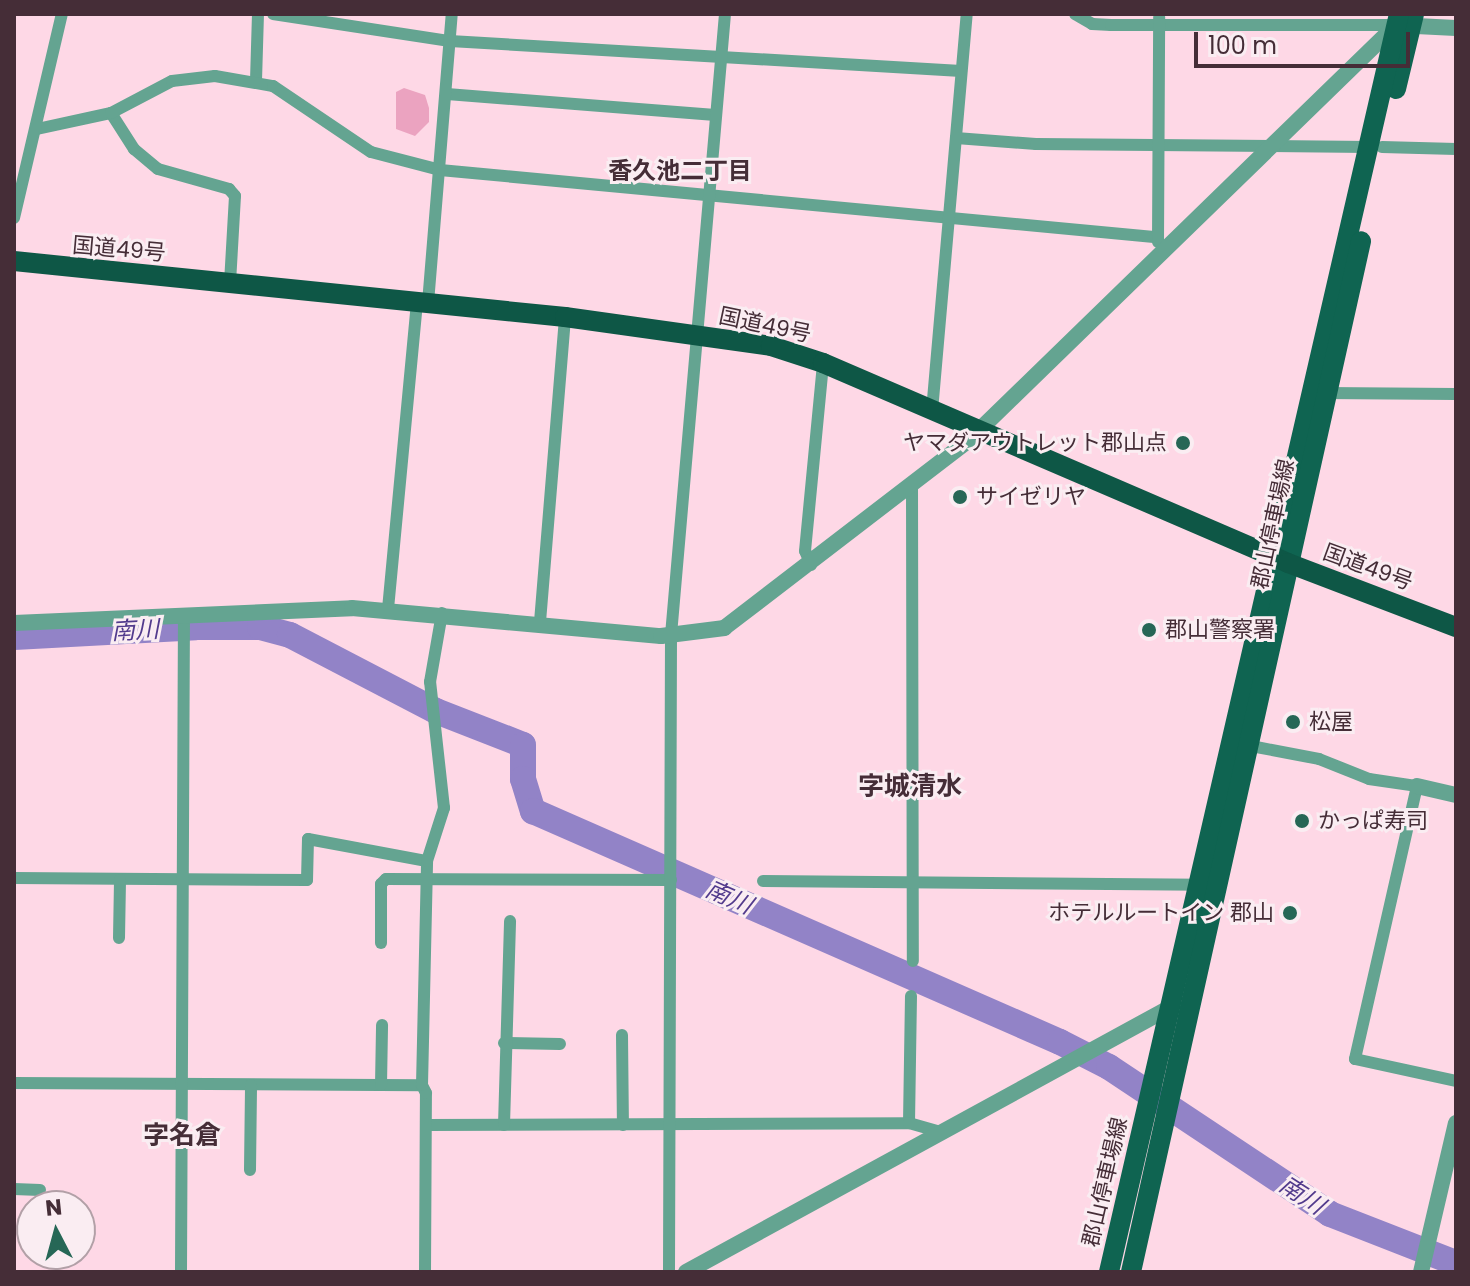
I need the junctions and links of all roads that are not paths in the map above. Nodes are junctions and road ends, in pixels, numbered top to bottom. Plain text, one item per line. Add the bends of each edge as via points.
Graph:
1 (62, 14) edge
2 (258, 14) edge
3 (273, 14) edge
4 (452, 14) edge
5 (725, 14) edge
6 (967, 14) edge
7 (1075, 14) edge
8 (1159, 18) edge
9 (1405, 20) edge
10 (1456, 28) edge
11 (450, 41) junction
12 (720, 59) junction
13 (961, 71) junction
14 (256, 81) junction
15 (447, 94) junction
16 (111, 113) junction
17 (715, 115) junction
18 (37, 129) junction
19 (956, 138) junction
20 (1156, 146) junction
21 (1273, 147) junction
22 (1376, 147) junction
23 (1456, 149) edge
24 (440, 170) junction
25 (709, 196) junction
26 (14, 218) edge
27 (950, 219) junction
28 (1154, 237) junction
29 (1166, 252) junction
30 (14, 261) edge
31 (230, 284) junction
32 (422, 302) junction
33 (565, 317) junction
34 (694, 335) junction
35 (823, 363) junction
36 (1320, 392) junction
37 (1456, 394) edge
38 (932, 411) junction
39 (981, 429) junction
40 (912, 485) junction
41 (1280, 560) junction
42 (811, 565) junction
43 (388, 609) junction
44 (442, 613) junction
45 (184, 615) junction
46 (540, 622) junction
47 (14, 623) edge
48 (1456, 627) edge
49 (671, 635) junction
50 (1251, 746) junction
51 (1417, 786) junction
52 (1456, 795) edge
53 (427, 861) junction
54 (14, 878) edge
55 (426, 878) junction
56 (120, 880) junction
57 (671, 880) junction
58 (183, 881) junction
59 (763, 881) dead end
60 (914, 883) junction
61 (1201, 885) junction
62 (510, 921) dead end
63 (119, 938) dead end
64 (381, 943) dead end
65 (913, 961) dead end
66 (911, 996) dead end
67 (1180, 1010) junction
68 (382, 1025) dead end
69 (622, 1035) dead end
70 (504, 1043) junction
71 (560, 1044) dead end
72 (1456, 1081) edge
73 (14, 1083) edge
74 (180, 1085) junction
75 (251, 1085) junction
76 (381, 1085) junction
77 (422, 1085) junction
78 (909, 1123) junction
79 (1456, 1123) edge
80 (426, 1125) junction
81 (504, 1125) junction
82 (623, 1125) junction
83 (670, 1125) junction
84 (940, 1132) junction
85 (250, 1170) dead end
86 (14, 1189) edge
87 (40, 1190) dead end
88 (181, 1272) edge
89 (425, 1272) edge
90 (669, 1272) edge
91 (686, 1272) edge
92 (1109, 1272) edge
93 (1131, 1272) edge
94 (1421, 1272) edge

1 - 18 street
2 - 14 street
3 - 11 street
4 - 11 street
5 - 12 street
6 - 13 street
7 - 8 street via 1092,24
8 - 9 street
8 - 20 street
9 - 10 street
9 - 21 street
9 - 22 main road, 郡山停車場線
11 - 12 street
11 - 15 street
12 - 13 street
12 - 17 street
13 - 19 street
14 - 16 street via 181,79
14 - 24 street via 292,96 371,152
15 - 17 street
15 - 24 street
16 - 18 street
16 - 31 street via 134,149 158,169 229,189 235,196
17 - 25 street
18 - 26 street
19 - 20 street
19 - 27 street
20 - 21 street
20 - 28 street
21 - 22 street
21 - 29 street
22 - 23 street
22 - 36 main road, 郡山停車場線
24 - 25 street
24 - 32 street
25 - 27 street
25 - 34 street
27 - 28 street
27 - 38 street
28 - 29 street
29 - 39 street
30 - 31 highway, 国道49号
31 - 32 highway, 国道49号
32 - 33 highway, 国道49号
32 - 43 street
33 - 34 highway, 国道49号
33 - 46 street
34 - 35 highway, 国道49号 via 771,346
34 - 49 street
35 - 38 highway, 国道49号
35 - 42 street via 805,551
36 - 37 street
36 - 41 main road, 郡山停車場線
38 - 39 highway, 国道49号
39 - 40 street
39 - 41 highway, 国道49号
40 - 42 street
40 - 60 street
41 - 48 highway, 国道49号
41 - 50 main road, 郡山停車場線
41 - 61 main road, 郡山停車場線
42 - 49 street via 724,628
43 - 44 street
43 - 45 street
44 - 46 street
44 - 53 street via 430,682 444,808
45 - 47 street
45 - 58 street
46 - 49 street
49 - 57 street
50 - 51 street via 1319,759 1369,779
50 - 67 main road, 郡山停車場線
51 - 52 street
51 - 72 street via 1355,1059
53 - 55 street
53 - 58 street via 308,839 307,880
54 - 56 street
55 - 57 street
55 - 64 street via 383,880
55 - 77 street
56 - 58 street
56 - 63 street
57 - 83 street
58 - 74 street
59 - 60 street
60 - 61 street
60 - 65 street
61 - 67 main road, 郡山停車場線
62 - 70 street
66 - 78 street
67 - 84 street
67 - 92 main road, 郡山停車場線 via 1153,1082
67 - 93 main road, 郡山停車場線 via 1172,1091
68 - 76 street
69 - 82 street
70 - 71 street
70 - 81 street
73 - 74 street
74 - 75 street
74 - 88 street
75 - 76 street
75 - 85 street
76 - 77 street
77 - 80 street
78 - 83 street
78 - 84 street
79 - 94 street
80 - 81 street
80 - 89 street
81 - 82 street
82 - 83 street
83 - 90 street
84 - 91 street
86 - 87 street

